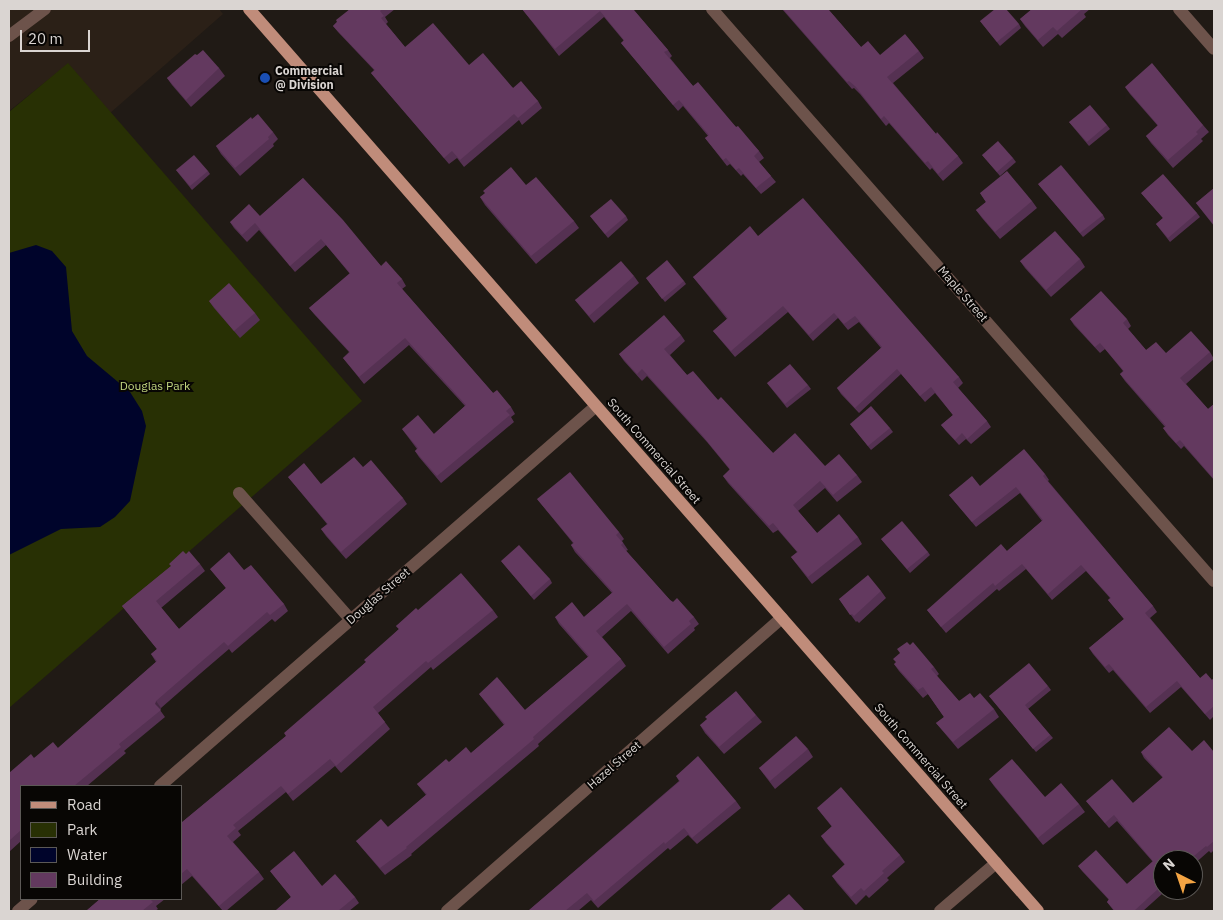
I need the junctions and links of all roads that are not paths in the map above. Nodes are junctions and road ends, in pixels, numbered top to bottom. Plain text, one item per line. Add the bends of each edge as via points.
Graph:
1 (44, 9) edge
2 (249, 9) edge
3 (712, 9) edge
4 (1179, 9) edge
5 (9, 36) edge
6 (1214, 49) edge
7 (596, 406) junction
8 (238, 493) dead end
9 (1214, 581) edge
10 (782, 618) junction
11 (350, 619) junction
12 (161, 785) edge
13 (996, 862) junction
14 (31, 900) edge
15 (18, 911) edge
16 (446, 911) edge
17 (940, 911) edge
18 (1038, 911) edge

1 - 5 street
2 - 7 main road, South Commercial Street
3 - 9 street, Maple Street
4 - 6 street
7 - 10 main road, South Commercial Street
7 - 11 street, Douglas Street
8 - 11 street
10 - 13 main road, South Commercial Street
10 - 16 street, Hazel Street
11 - 12 street, Douglas Street
13 - 17 street
13 - 18 main road, South Commercial Street
14 - 15 street

